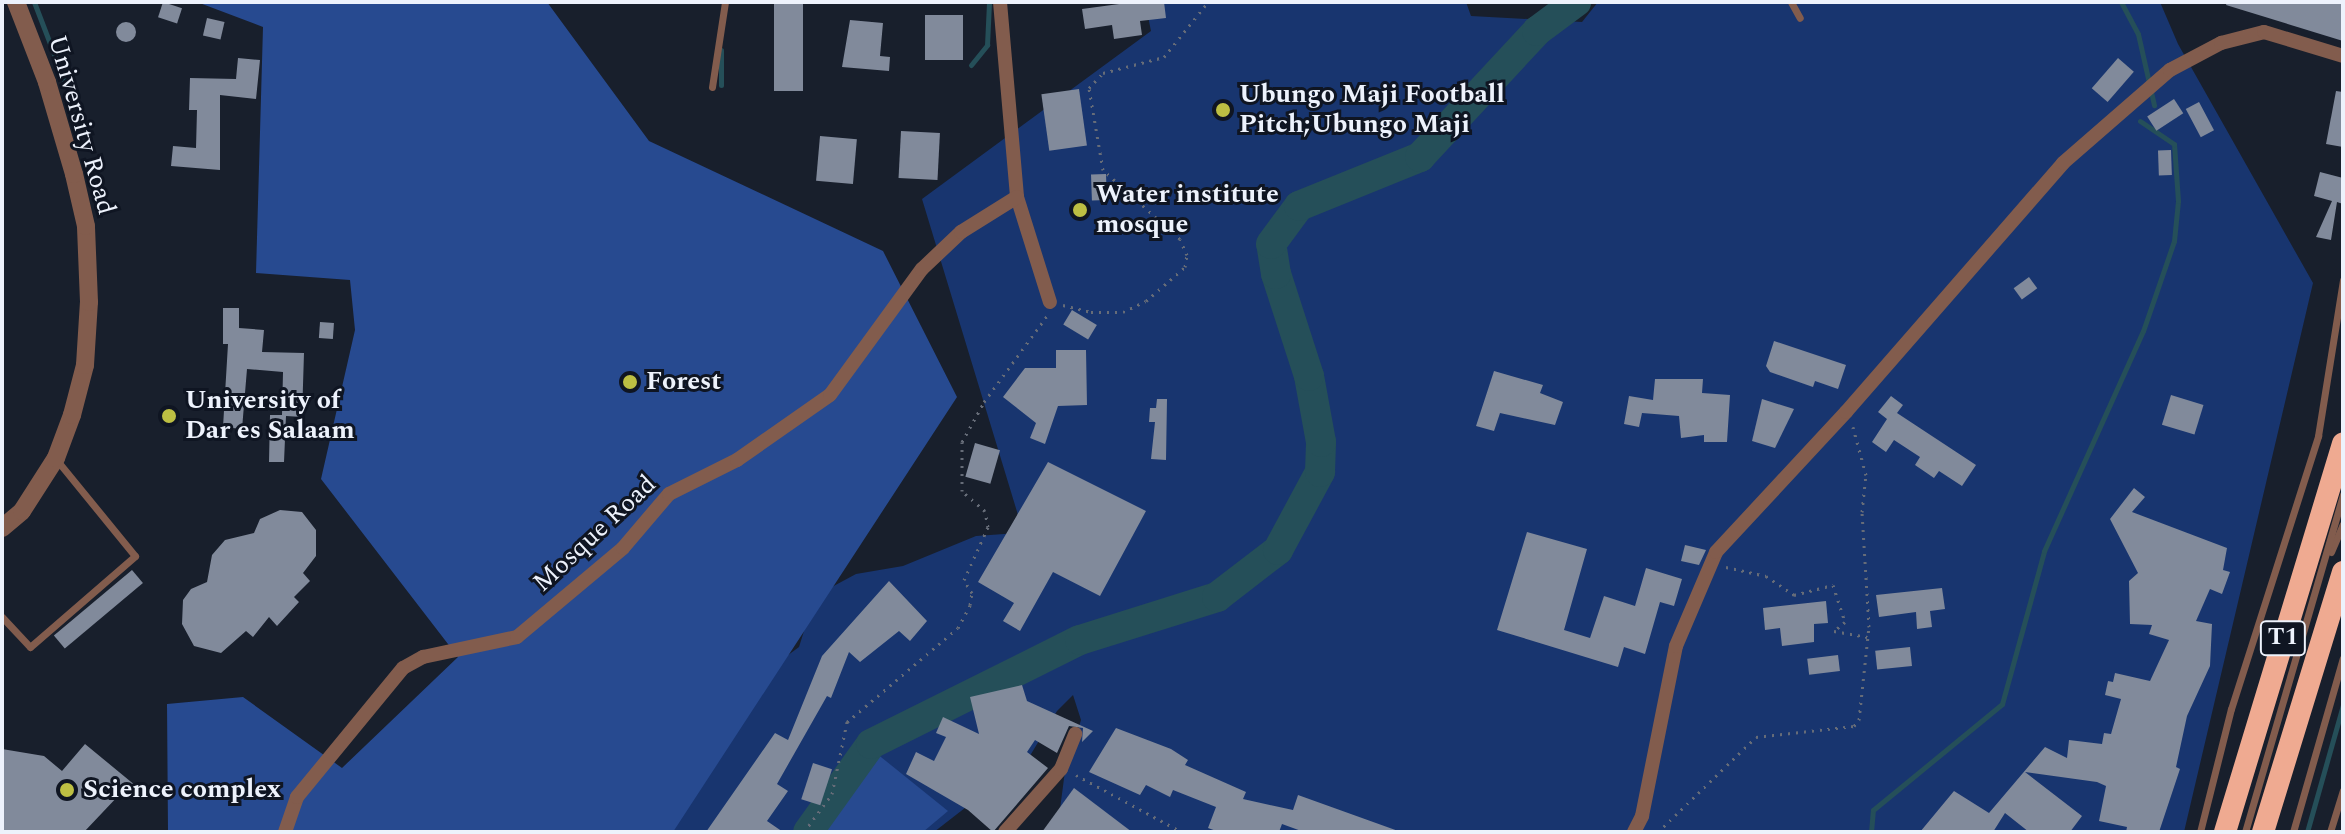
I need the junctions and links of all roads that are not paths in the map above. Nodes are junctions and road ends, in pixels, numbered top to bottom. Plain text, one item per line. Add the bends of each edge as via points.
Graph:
1 (16, 2) edge
2 (725, 2) edge
3 (1000, 2) edge
4 (1791, 2) edge
5 (1800, 18) dead end
6 (2343, 56) edge
7 (712, 87) dead end
8 (1017, 197) junction
9 (2343, 280) edge
10 (1050, 302) road end
11 (2343, 444) edge
12 (56, 458) junction
13 (2343, 494) edge
14 (2343, 524) edge
15 (2, 528) edge
16 (2343, 572) edge
17 (2319, 579) junction
18 (2, 617) edge
19 (2343, 658) edge
20 (1075, 734) dead end
21 (2343, 790) edge
22 (285, 832) edge
23 (1005, 832) edge
24 (1634, 832) edge
25 (2200, 832) edge
26 (2225, 832) edge
27 (2245, 832) edge
28 (2263, 832) edge
29 (2293, 832) edge
30 (2330, 832) edge

1 - 12 street, University Road via 47,82 86,226 85,365
2 - 7 lane
3 - 8 street
4 - 5 lane
6 - 24 street via 2264,32 2221,43 2170,70 2063,163 1846,412 1737,526 1710,565 1676,646 1642,816
8 - 10 street
8 - 22 street, Mosque Road via 961,232 922,269 830,395 737,460 669,494 623,548 517,637 423,657 403,668 297,797
9 - 25 lane via 2318,436 2231,709
11 - 26 highway, T1
12 - 15 street, University Road via 22,511
12 - 18 lane via 135,556 30,647
13 - 17 lane
14 - 17 lane
16 - 28 highway, T1
17 - 27 lane
19 - 29 lane
20 - 23 street via 1061,769
21 - 30 lane

